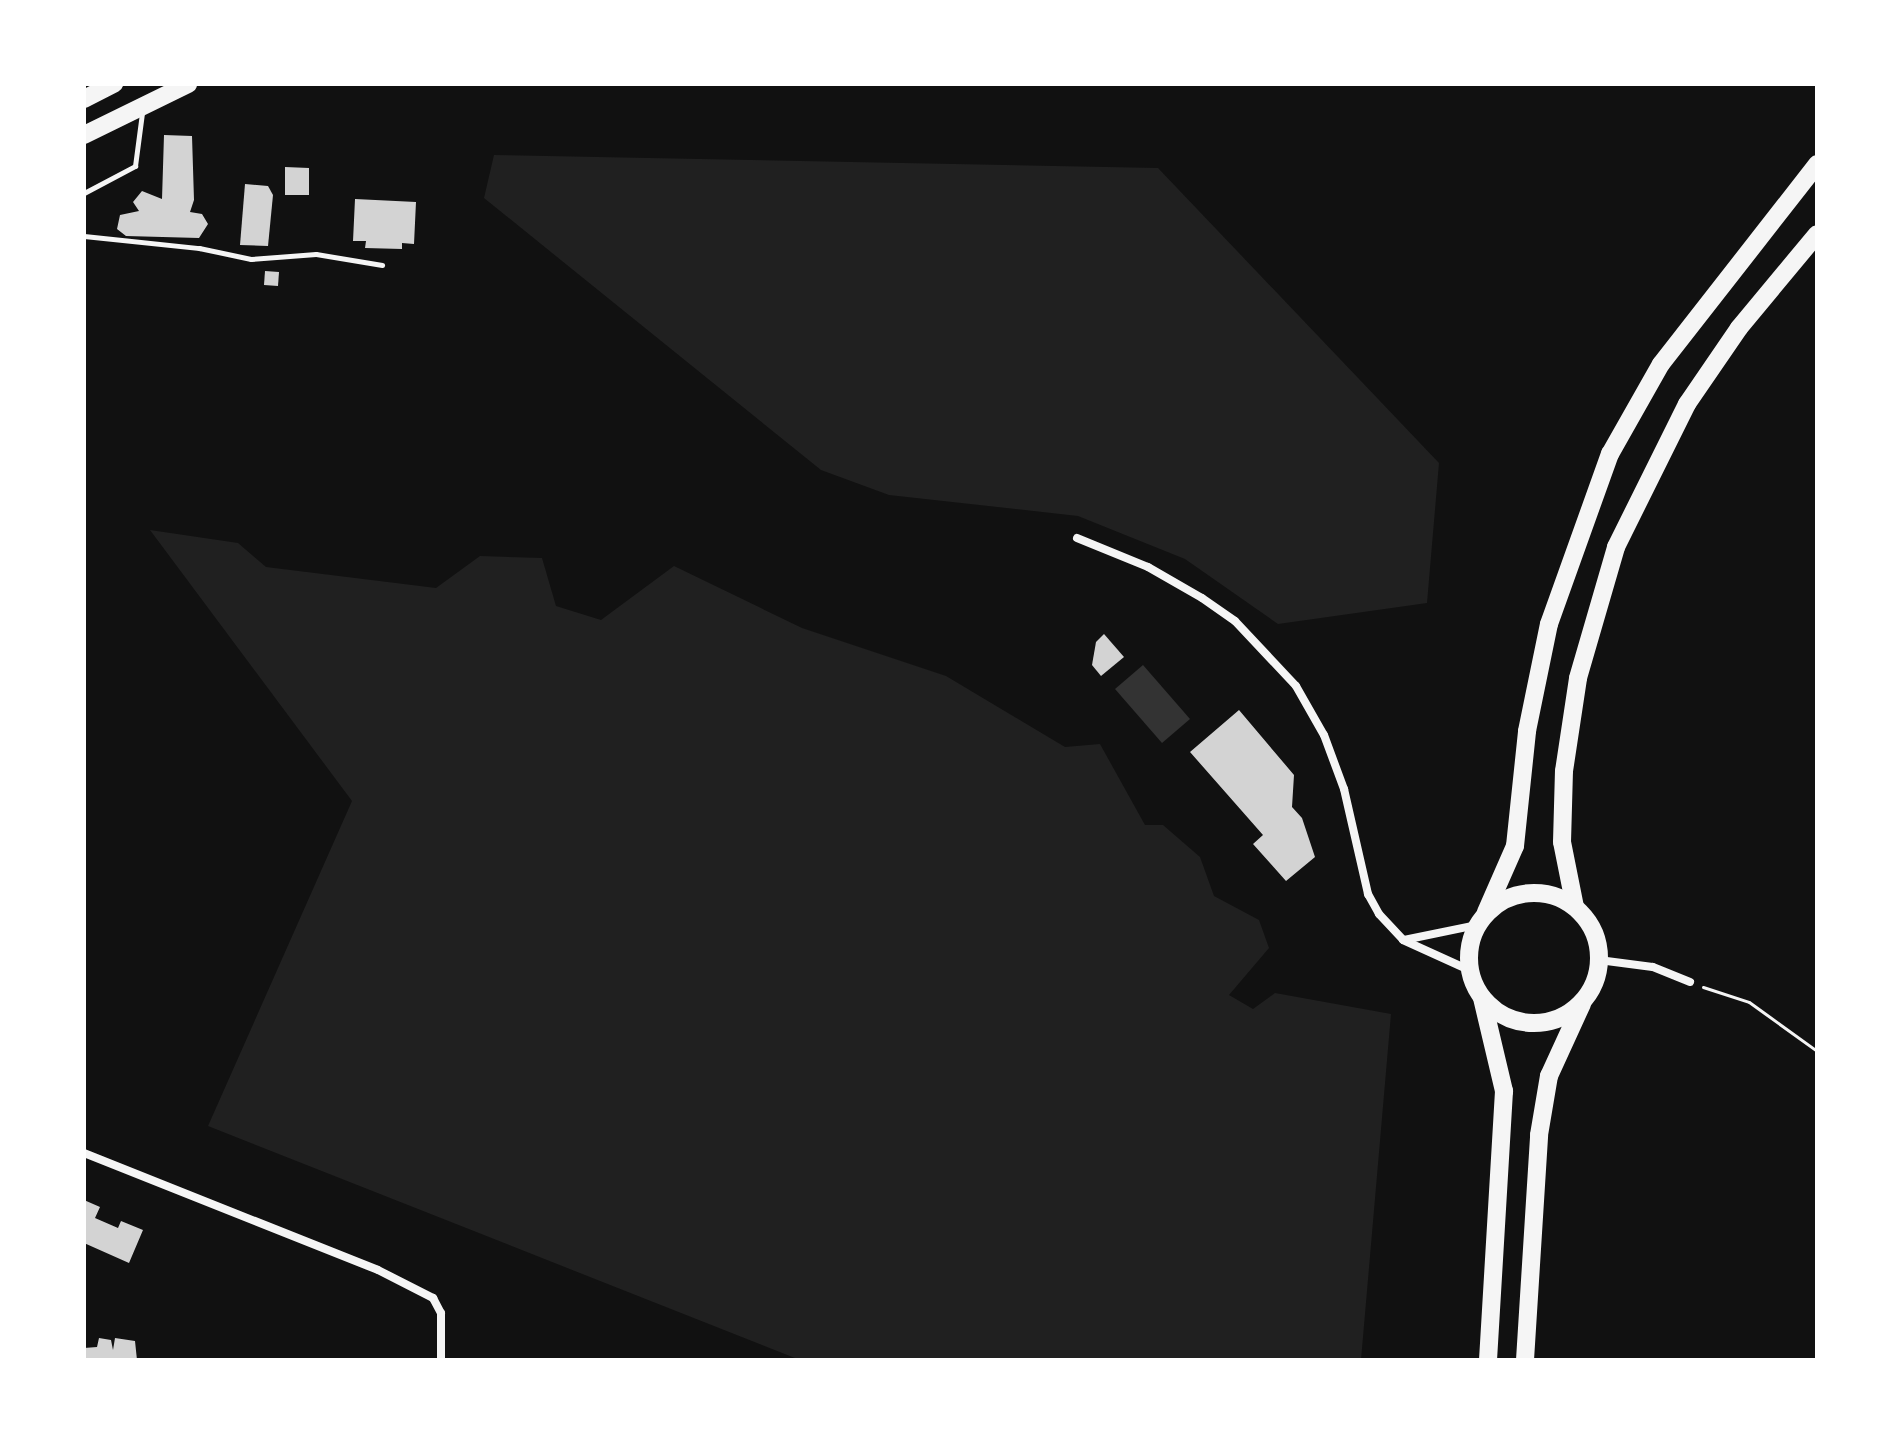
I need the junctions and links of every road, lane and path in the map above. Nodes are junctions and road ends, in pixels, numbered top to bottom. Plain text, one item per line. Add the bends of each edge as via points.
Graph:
1 (114, 84) edge
2 (188, 84) edge
3 (84, 99) edge
4 (143, 106) junction
5 (84, 135) edge
6 (1817, 164) edge
7 (84, 193) edge
8 (1817, 234) edge
9 (84, 236) edge
10 (382, 265) dead end
11 (1077, 538) dead end
12 (1575, 907) junction
13 (1482, 918) junction
14 (1403, 940) junction
15 (1599, 960) junction
16 (1469, 970) junction
17 (1690, 982) joint
18 (1482, 998) junction
19 (1584, 1001) junction
20 (1817, 1051) edge
21 (84, 1153) edge
22 (441, 1360) edge
23 (1488, 1360) edge
24 (1525, 1360) edge

1 - 3 main road
2 - 4 main road
4 - 5 main road
4 - 7 lane via 135,166
6 - 13 main road via 1661,364 1610,454 1549,624 1527,731 1515,846
8 - 12 main road via 1739,328 1694,393 1616,547 1578,678 1564,771 1562,842
9 - 10 lane via 251,259 316,254
11 - 14 street via 1148,567 1202,598 1235,621 1296,686 1324,735 1344,789 1368,894
12 - 13 main road via 1561,898 1529,893
12 - 15 main road via 1595,935
13 - 14 street
13 - 16 main road
14 - 16 street
15 - 17 street via 1653,967
15 - 19 main road
16 - 18 main road
17 - 20 path via 1749,1002
18 - 19 main road via 1504,1017 1532,1024 1560,1018
18 - 23 main road via 1504,1091
19 - 24 main road via 1549,1076 1539,1135
21 - 22 street via 378,1270 433,1298 441,1313

